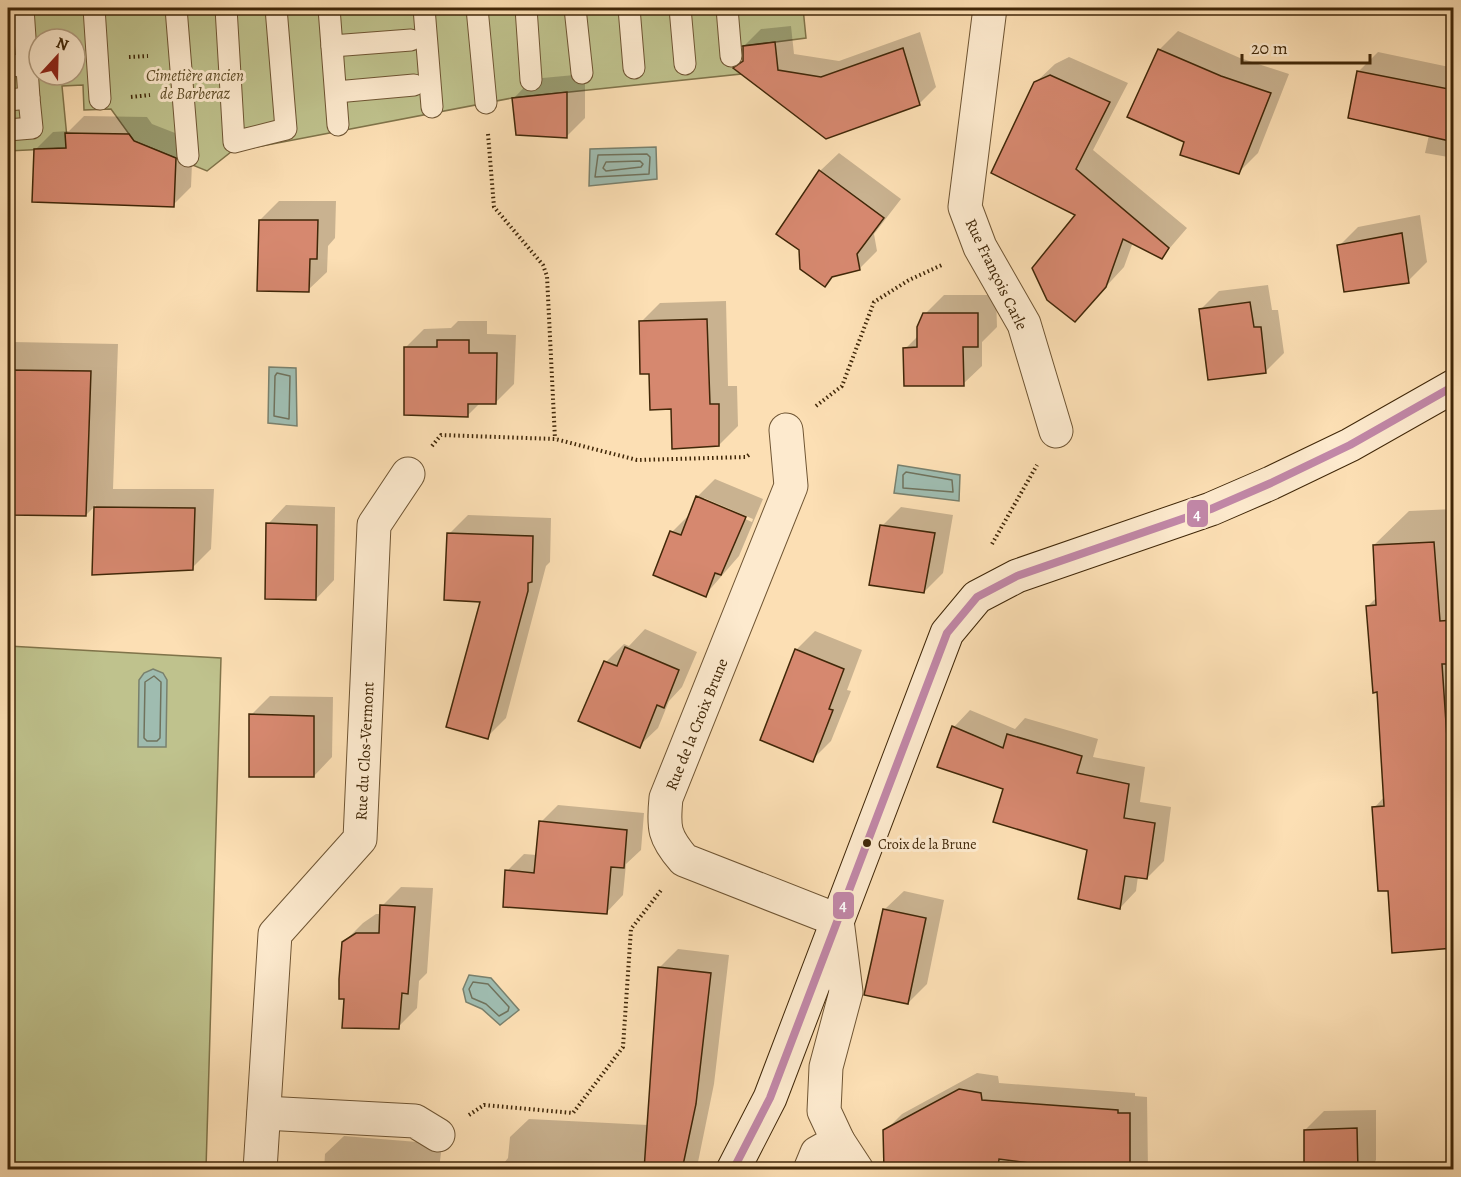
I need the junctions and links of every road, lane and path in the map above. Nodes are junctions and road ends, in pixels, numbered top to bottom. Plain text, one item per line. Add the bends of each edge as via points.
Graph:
1 (94, 8) edge
2 (176, 8) edge
3 (226, 8) edge
4 (276, 8) edge
5 (329, 8) edge
6 (423, 8) edge
7 (477, 8) edge
8 (526, 8) edge
9 (575, 8) edge
10 (629, 8) edge
11 (680, 8) edge
12 (727, 8) edge
13 (987, 8) edge
14 (18, 20) edge
15 (411, 40) dead end
16 (332, 46) junction
17 (731, 56) dead end
18 (685, 64) dead end
19 (17, 66) edge
20 (634, 68) dead end
21 (582, 73) dead end
22 (531, 80) dead end
23 (414, 85) dead end
24 (336, 92) junction
25 (29, 98) junction
26 (100, 99) dead end
27 (8, 100) edge
28 (486, 103) joint
29 (432, 107) dead end
30 (338, 125) dead end
31 (8, 130) edge
32 (188, 156) dead end
33 (980, 247) junction
34 (1454, 386) edge
35 (786, 430) junction
36 (1056, 431) joint
37 (555, 439) junction
38 (408, 474) joint
39 (977, 597) junction
40 (684, 860) junction
41 (837, 920) junction
42 (264, 1113) junction
43 (438, 1135) joint
44 (838, 1140) junction
45 (260, 1170) edge
46 (733, 1170) edge
47 (810, 1170) edge
48 (857, 1170) edge

1 - 26 lane
2 - 32 lane
3 - 4 lane via 234,142 286,129
5 - 16 lane
6 - 29 lane
7 - 28 lane
8 - 22 lane
9 - 21 lane
10 - 20 lane
11 - 18 lane
12 - 17 lane
13 - 33 street, Rue François Carle via 965,207
14 - 19 lane
15 - 16 lane
16 - 24 lane
19 - 25 lane
23 - 24 lane
24 - 30 lane
25 - 27 lane
25 - 31 lane via 32,128
28 - 37 path via 494,207 543,265 547,276
33 - 35 path via 909,280 874,302 842,386
33 - 36 street, Rue François Carle via 1024,324
34 - 39 street via 1350,445 1271,483 1211,509 1017,576
35 - 37 path via 746,457 637,460
35 - 40 street, Rue de la Croix Brune via 791,486 666,798 663,825 670,845
36 - 39 path via 991,547
37 - 38 path via 441,435
38 - 42 street, Rue du Clos-Vermont via 374,525 360,839 275,934
39 - 41 street via 947,633
40 - 41 street
40 - 43 path via 631,929 623,1047 573,1113 484,1105
41 - 44 street via 846,992 826,1067 824,1111
41 - 46 street via 770,1098
42 - 43 street via 414,1121
42 - 45 street, Rue du Clos-Vermont
44 - 47 street via 817,1153
44 - 48 street

